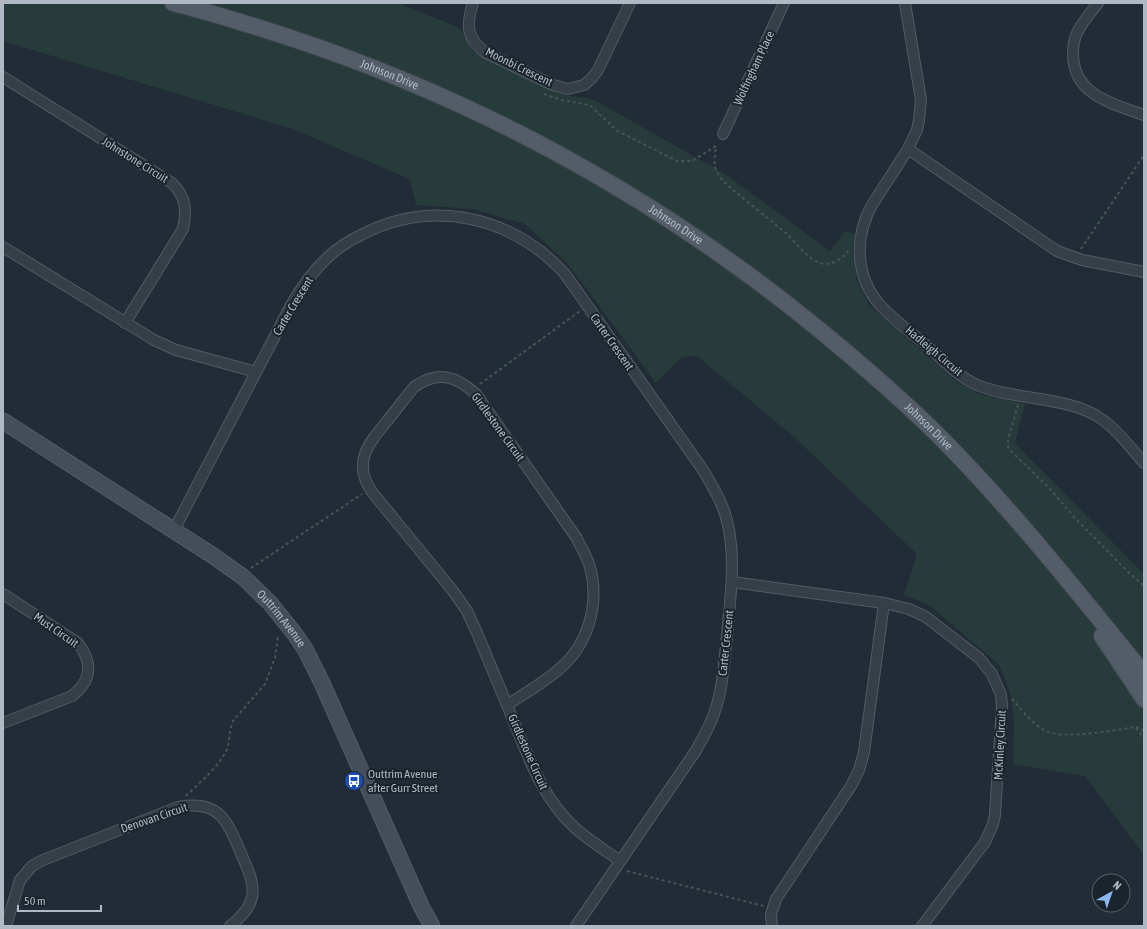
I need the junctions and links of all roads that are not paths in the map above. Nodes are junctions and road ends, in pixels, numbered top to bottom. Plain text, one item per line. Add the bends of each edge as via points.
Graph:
1 (172, 3) edge
2 (473, 3) edge
3 (630, 3) edge
4 (784, 3) edge
5 (905, 3) edge
6 (1098, 3) edge
7 (3, 78) edge
8 (1144, 115) edge
9 (723, 134) dead end
10 (908, 149) junction
11 (3, 247) edge
12 (1144, 272) edge
13 (126, 323) junction
14 (256, 372) junction
15 (3, 421) edge
16 (1144, 463) edge
17 (174, 530) junction
18 (732, 582) junction
19 (3, 594) edge
20 (1080, 597) junction
21 (884, 603) junction
22 (1144, 674) edge
23 (1144, 699) edge
24 (507, 705) junction
25 (3, 723) edge
26 (618, 865) junction
27 (6, 926) edge
28 (230, 926) edge
29 (432, 926) edge
30 (576, 926) edge
31 (772, 926) edge
32 (922, 926) edge

1 - 20 main road, Johnson Drive via 250,24 339,54 426,89 563,156 678,224 772,291 864,366 942,440 1035,540
2 - 3 street, Moonbi Crescent via 468,17 468,28 478,47 553,85 568,88 584,85 598,70
4 - 9 street, Wolfingham Place
5 - 10 street, Hadleigh Circuit via 921,100 917,130
6 - 8 street via 1078,31 1073,46 1077,76 1092,93 1105,101
7 - 13 street, Johnstone Circuit via 172,183 184,200 186,215 183,229
10 - 12 street via 1057,251 1077,259
10 - 16 street, Hadleigh Circuit via 872,205 861,232 859,252 862,272 869,290 881,306 956,372 970,381 994,390 1079,408 1098,417 1114,430
11 - 13 street
13 - 14 street via 176,350
14 - 17 street, Carter Crescent
14 - 18 street, Carter Crescent via 290,305 306,280 326,258 350,240 376,227 434,215 464,217 506,230 532,244 565,274 703,470 718,495 728,523 733,552
15 - 17 street, Outtrim Avenue
17 - 29 street, Outtrim Avenue via 243,577 270,603 298,638 322,683 420,906
18 - 21 street, McKinley Circuit
18 - 26 street, Carter Crescent via 723,675 714,715 695,752
19 - 25 street, Must Circuit via 78,643 85,652 88,662 86,679 72,696
20 - 22 main road, Johnson Drive
20 - 23 main road, Johnson Drive
21 - 31 street via 864,752 859,770 776,899 771,914
21 - 32 street, McKinley Circuit via 909,609 926,617 979,658 992,674 1001,696 1002,724 993,824 985,842
24 - 24 street, Girdlestone Circuit via 559,670 574,654 592,612 594,590 590,567 576,537 476,394 466,384 454,378 433,378 414,387 372,440 365,452 363,473 370,489 467,611
24 - 26 street, Girdlestone Circuit via 540,782 554,805 572,826
26 - 30 street, Carter Crescent
27 - 28 street, Denovan Circuit via 20,880 32,866 178,807 192,805 206,807 224,818 252,877 250,905

